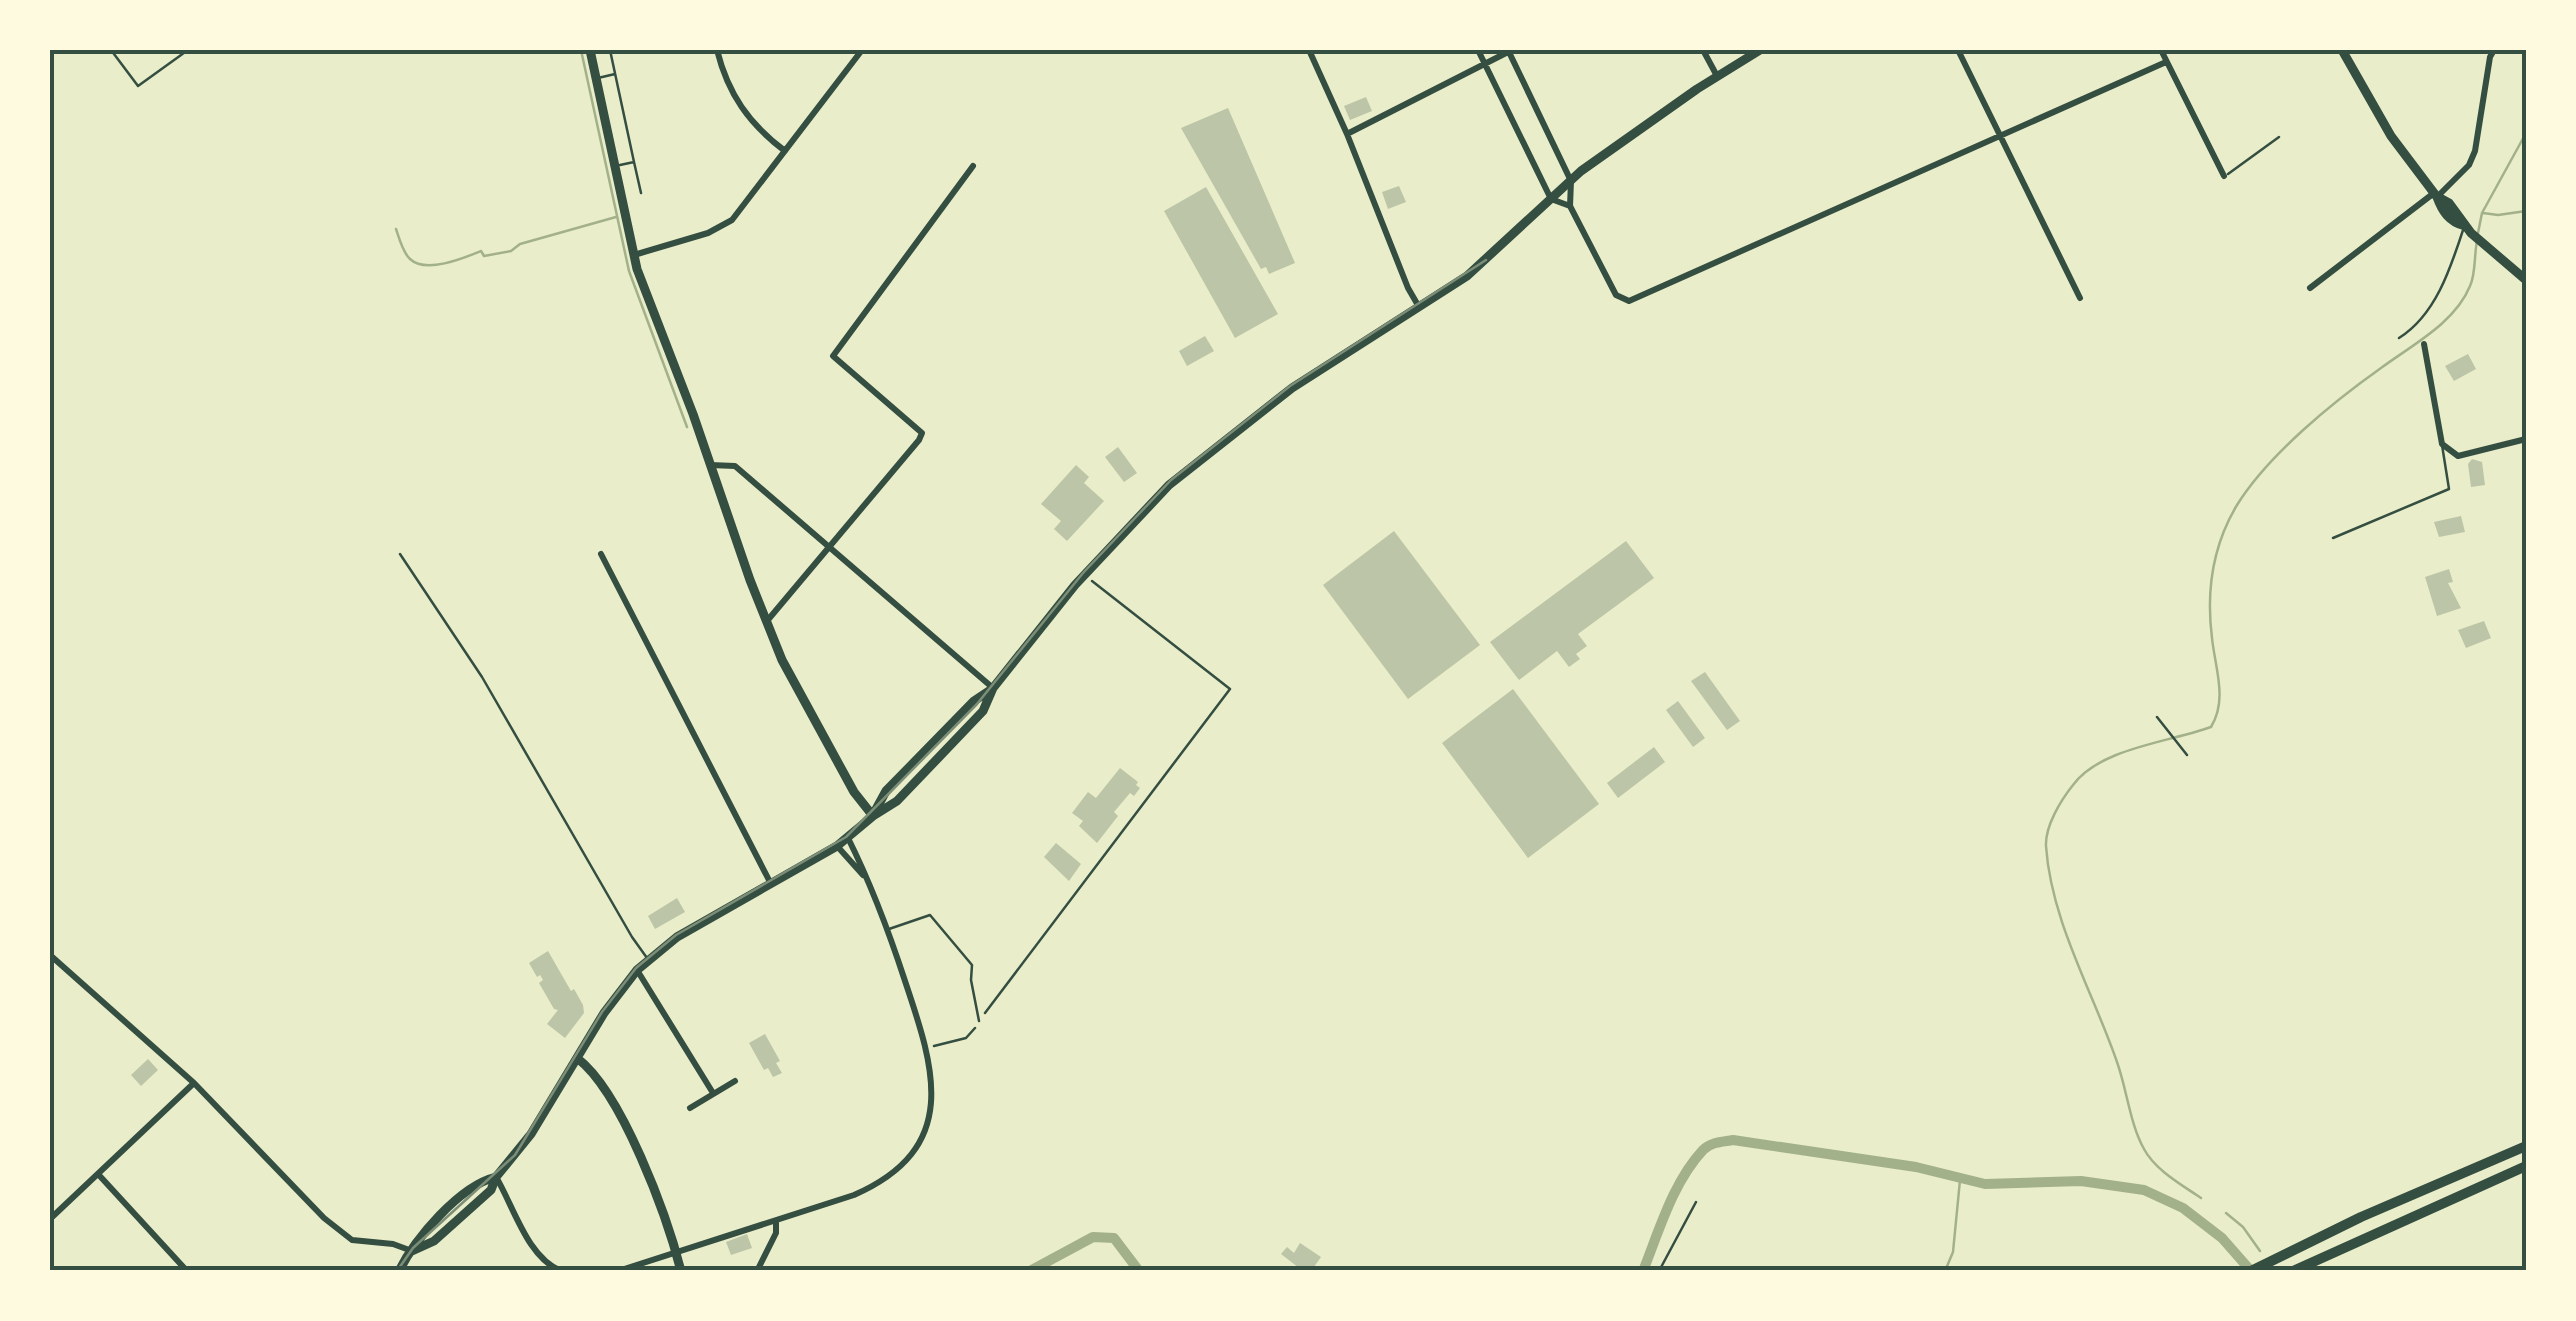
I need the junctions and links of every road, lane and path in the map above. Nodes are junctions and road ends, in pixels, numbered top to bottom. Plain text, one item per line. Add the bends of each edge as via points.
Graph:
1 (111, 50) edge
2 (188, 50) edge
3 (590, 50) edge
4 (610, 50) edge
5 (718, 50) edge
6 (862, 50) edge
7 (1309, 50) edge
8 (1478, 50) edge
9 (1703, 50) edge
10 (1760, 50) edge
11 (1958, 50) edge
12 (2160, 50) edge
13 (2342, 50) edge
14 (2494, 50) edge
15 (1509, 51) edge
16 (2166, 62) junction
17 (1485, 65) junction
18 (615, 74) junction
19 (1717, 76) junction
20 (596, 78) junction
21 (1346, 134) junction
22 (2000, 137) junction
23 (2279, 137) dead end
24 (785, 151) junction
25 (634, 162) junction
26 (616, 165) junction
27 (973, 166) dead end
28 (2222, 178) joint
29 (1571, 181) junction
30 (641, 193) dead end
31 (2436, 195) junction
32 (1551, 199) junction
33 (1570, 206) junction
34 (2468, 229) junction
35 (633, 255) junction
36 (2526, 280) edge
37 (2310, 288) dead end
38 (2080, 298) dead end
39 (1419, 307) junction
40 (2400, 338) dead end
41 (2424, 344) dead end
42 (2526, 439) edge
43 (2442, 444) junction
44 (710, 465) junction
45 (2333, 538) dead end
46 (830, 547) junction
47 (400, 554) dead end
48 (602, 554) dead end
49 (1085, 574) junction
50 (766, 622) junction
51 (993, 688) junction
52 (2157, 717) dead end
53 (2187, 755) dead end
54 (873, 816) junction
55 (848, 838) junction
56 (837, 846) junction
57 (868, 880) junction
58 (770, 884) junction
59 (888, 930) junction
60 (50, 955) edge
61 (648, 959) junction
62 (637, 970) junction
63 (979, 1021) junction
64 (928, 1047) junction
65 (577, 1058) junction
66 (735, 1081) dead end
67 (194, 1082) junction
68 (713, 1093) junction
69 (690, 1108) dead end
70 (2526, 1146) edge
71 (2526, 1166) edge
72 (98, 1174) junction
73 (496, 1177) junction
74 (1696, 1202) dead end
75 (50, 1220) edge
76 (776, 1221) junction
77 (412, 1251) junction
78 (676, 1251) junction
79 (187, 1271) edge
80 (399, 1271) edge
81 (561, 1271) edge
82 (618, 1271) edge
83 (682, 1271) edge
84 (757, 1271) edge
85 (1659, 1271) edge
86 (2251, 1271) edge
87 (2293, 1271) edge

1 - 2 path via 138,86
3 - 20 main road
4 - 18 lane
5 - 24 street via 743,111
6 - 24 street
7 - 21 street
8 - 17 street
9 - 19 street
10 - 19 main road
11 - 22 street
12 - 16 street
13 - 31 main road via 2391,136
14 - 31 street via 2469,165
15 - 17 street
15 - 29 street
16 - 22 street
16 - 28 street
17 - 21 street
17 - 32 street
18 - 20 lane
18 - 25 lane
19 - 29 main road
20 - 26 main road
21 - 39 street
22 - 33 street via 1629,300 1616,295
22 - 38 street
23 - 28 lane
24 - 35 street via 724,226
25 - 26 lane
25 - 30 lane
26 - 35 main road
27 - 46 street via 833,356 922,433
29 - 32 main road
29 - 33 street
31 - 34 main road via 2449,217
31 - 37 street
32 - 33 street
32 - 39 main road via 1486,260
34 - 36 main road
34 - 40 lane via 2419,326
35 - 44 main road
39 - 49 main road via 1292,388 1177,478
41 - 43 street
42 - 43 street via 2458,456
43 - 45 lane via 2449,488
44 - 46 street via 735,466
44 - 50 main road
46 - 50 street
46 - 51 street
47 - 61 lane via 482,677
48 - 58 street
49 - 51 main road
49 - 63 path via 1230,689
50 - 54 main road via 854,792
51 - 54 main road via 960,736 898,801
52 - 53 lane
54 - 55 main road
55 - 56 main road
55 - 57 street
56 - 57 street
56 - 58 main road
57 - 59 street
58 - 61 main road
59 - 63 lane via 930,915 972,965
59 - 64 street
60 - 67 street
61 - 62 main road
62 - 65 main road
62 - 68 street
63 - 64 path via 966,1038
64 - 76 street via 930,1110 919,1144 898,1170 882,1183
65 - 73 main road
65 - 78 main road via 591,1069 632,1142
66 - 68 street
67 - 72 street
67 - 77 street via 340,1232
68 - 69 street
70 - 86 highway
71 - 87 highway
72 - 75 street
72 - 79 street
73 - 77 main road via 474,1186 416,1239
73 - 81 street via 533,1245
74 - 85 path
76 - 78 street
76 - 84 street
77 - 80 main road
78 - 82 street
78 - 83 main road

